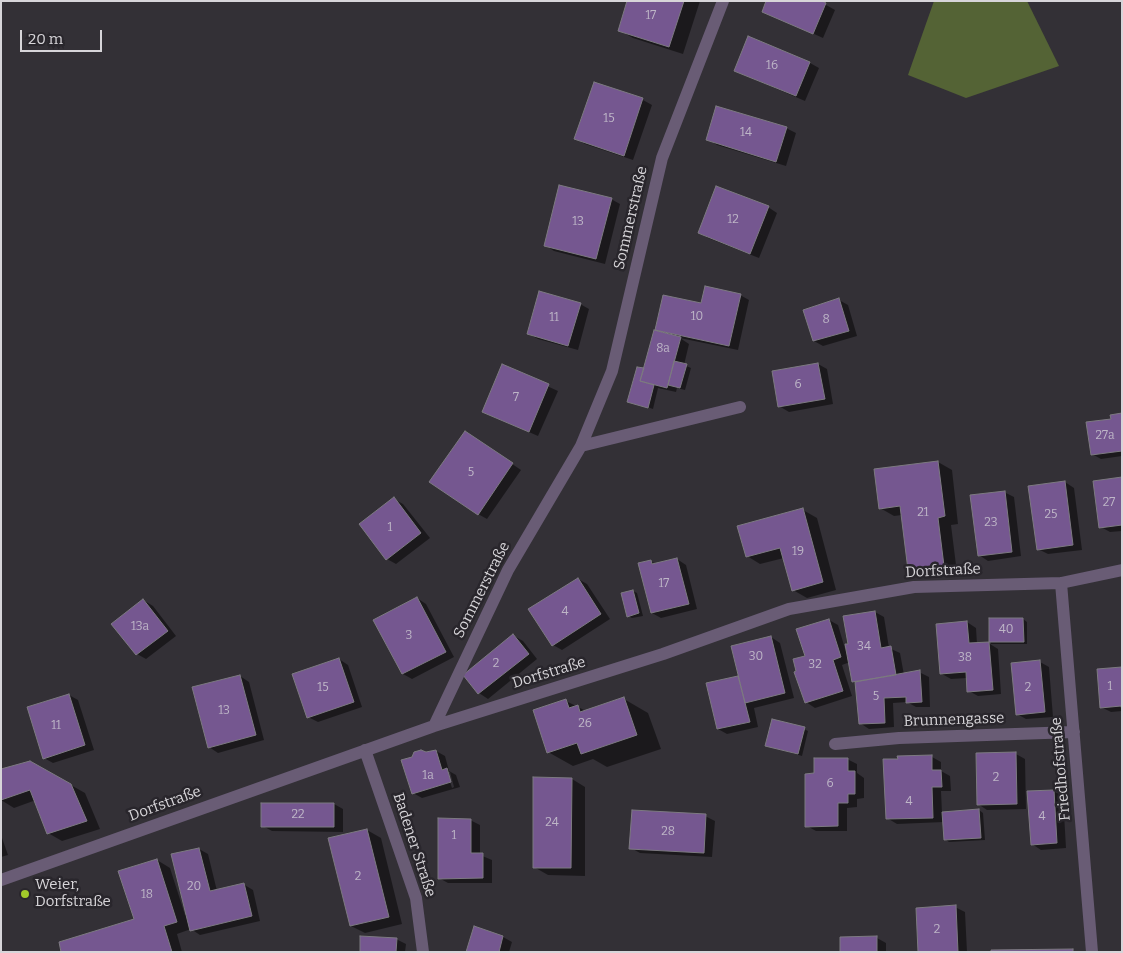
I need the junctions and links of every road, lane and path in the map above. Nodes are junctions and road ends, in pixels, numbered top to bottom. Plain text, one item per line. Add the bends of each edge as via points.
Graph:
1 (723, 1) edge
2 (740, 407) dead end
3 (581, 446) junction
4 (1122, 570) edge
5 (1062, 583) junction
6 (434, 726) junction
7 (1074, 732) junction
8 (835, 744) dead end
9 (365, 750) junction
10 (1, 880) edge
11 (423, 952) edge
12 (1092, 952) edge

1 - 3 street, Sommerstraße via 662,158 612,371
2 - 3 street
3 - 6 street, Sommerstraße via 508,570
4 - 5 street, Dorfstraße
5 - 6 street, Dorfstraße via 914,587 789,610 664,654
5 - 7 street, Friedhofstraße
6 - 9 street, Dorfstraße
7 - 8 street, Brunnengasse via 899,738
7 - 12 street, Friedhofstraße
9 - 10 street, Dorfstraße
9 - 11 street, Badener Straße via 416,898

